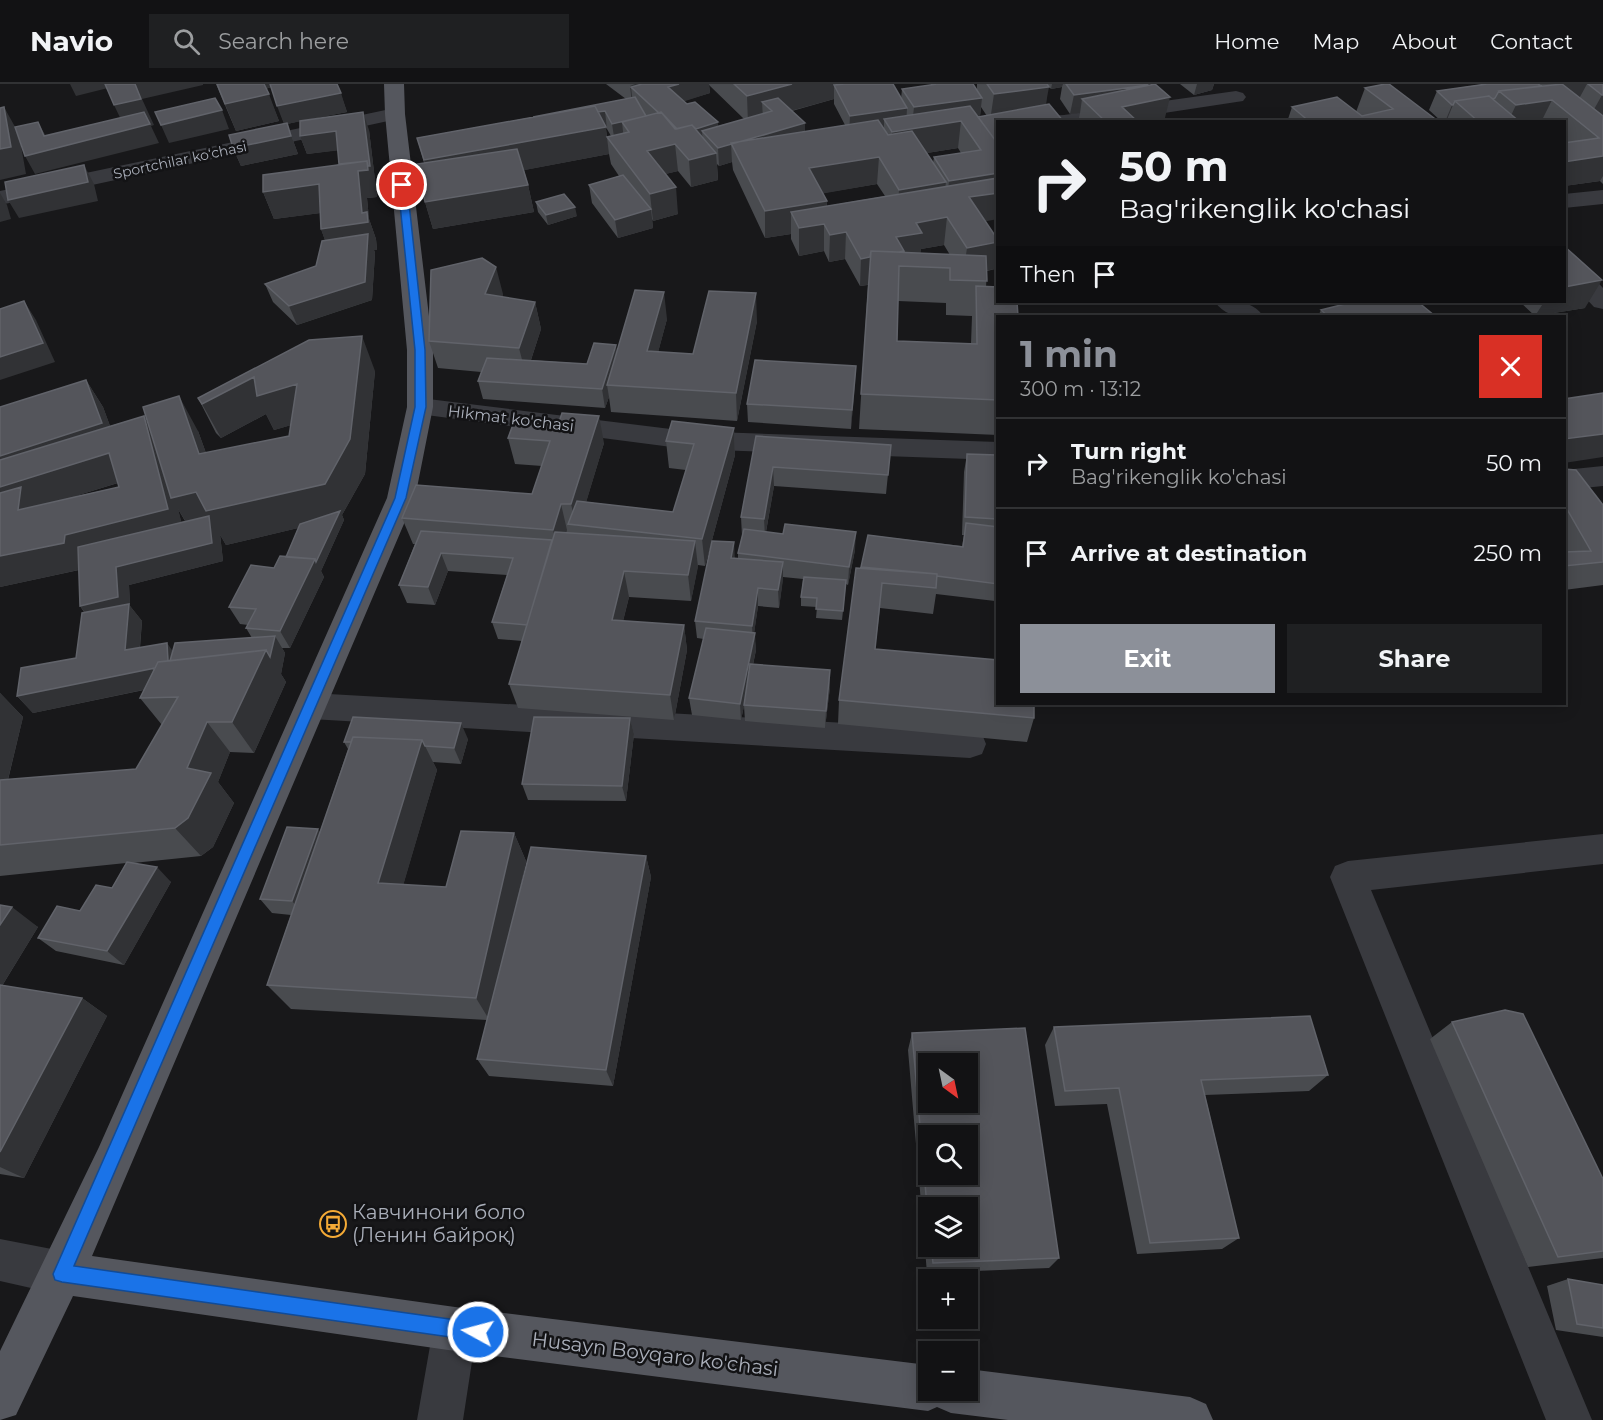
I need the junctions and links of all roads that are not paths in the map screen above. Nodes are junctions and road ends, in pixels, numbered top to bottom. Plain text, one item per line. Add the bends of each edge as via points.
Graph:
1 (1236, 97) dead end
2 (394, 99) edge
3 (1053, 103) dead end
4 (1063, 120) edge
5 (1071, 120) edge
6 (1603, 196) edge
7 (0, 198) edge
8 (1566, 201) edge
9 (1566, 262) edge
10 (1603, 302) edge
11 (1229, 303) edge
12 (1249, 315) edge
13 (420, 407) junction
14 (996, 451) edge
15 (1603, 476) edge
16 (1566, 480) edge
17 (311, 706) junction
18 (970, 744) dead end
19 (1603, 849) edge
20 (0, 1260) edge
21 (62, 1274) junction
22 (455, 1329) junction
23 (918, 1387) edge
24 (978, 1393) edge
25 (0, 1399) edge
26 (440, 1420) edge
27 (1190, 1420) edge
28 (1569, 1420) edge

1 - 5 street
2 - 7 street, Sportchilar ko‘chasi
2 - 13 main road via 420,350
3 - 4 street
6 - 8 street
9 - 10 street
11 - 12 street
13 - 14 street, Hikmat ko'chasi via 687,440
13 - 17 main road via 400,498
15 - 16 street
17 - 18 street
17 - 21 main road
19 - 28 street via 1348,877
20 - 21 street
21 - 22 main road, Husayn Boyqaro ko'chasi
21 - 25 main road
22 - 23 main road, Husayn Boyqaro ko'chasi
22 - 26 street
24 - 27 main road

